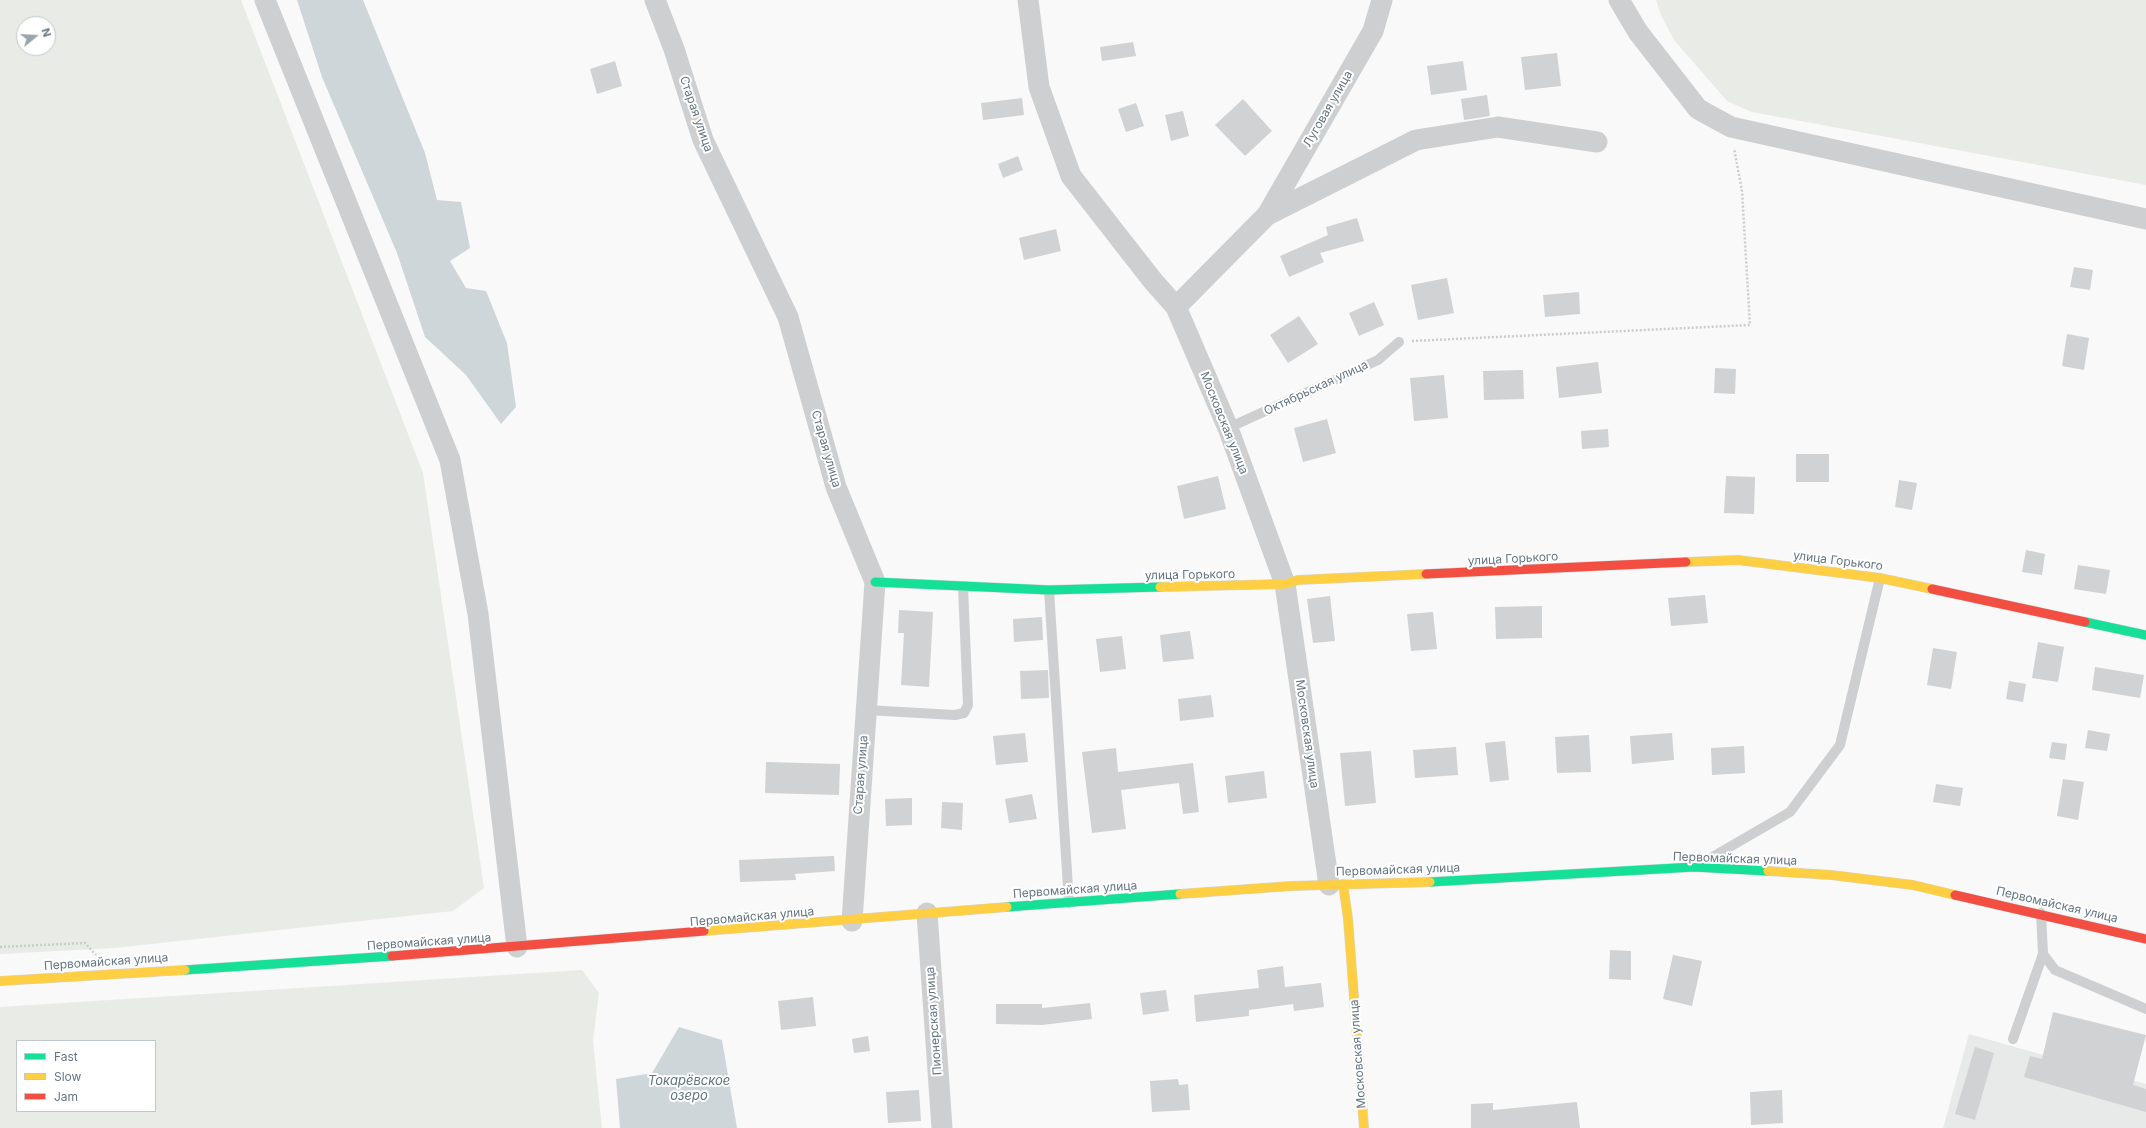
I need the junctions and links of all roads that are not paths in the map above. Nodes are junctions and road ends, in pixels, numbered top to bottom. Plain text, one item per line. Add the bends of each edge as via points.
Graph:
1 (265, 0) edge
2 (655, 0) edge
3 (1028, 0) edge
4 (1382, 0) edge
5 (1619, 0) edge
6 (1597, 142) dead end
7 (1268, 215) junction
8 (2146, 219) edge
9 (1176, 307) junction
10 (1399, 342) road end
11 (1228, 428) junction
12 (1880, 578) junction
13 (875, 582) junction
14 (1285, 584) junction
15 (963, 587) junction
16 (1049, 590) junction
17 (2146, 635) edge
18 (866, 710) junction
19 (1694, 868) junction
20 (1336, 884) junction
21 (1069, 902) junction
22 (927, 913) junction
23 (2041, 913) junction
24 (852, 921) junction
25 (2146, 939) edge
26 (517, 947) junction
27 (2043, 954) junction
28 (0, 981) edge
29 (2146, 1009) edge
30 (2013, 1040) dead end
31 (942, 1128) edge
32 (1364, 1128) edge

1 - 26 street via 450,460 478,614
2 - 13 street, Старая улица via 703,140 788,318 836,487
3 - 9 street, Московская улица via 1039,87 1071,176
4 - 7 street, Луговая улица via 1373,31
5 - 8 street via 1638,32 1698,109 1731,127
6 - 7 street via 1498,127 1416,140
7 - 9 street
9 - 11 street, Московская улица
10 - 11 lane, Октябрьская улица via 1378,360
11 - 14 street, Московская улица
12 - 14 street, улица Горького via 1738,560 1298,580
12 - 17 street, улица Горького
12 - 19 lane via 1840,745 1790,812
13 - 15 street, улица Горького
13 - 18 street, Старая улица
14 - 16 street, улица Горького
14 - 20 street, Московская улица
15 - 16 street, улица Горького
15 - 18 lane via 968,705 964,713 955,715
16 - 21 lane
18 - 24 street, Старая улица
19 - 20 street, Первомайская улица via 1393,884
19 - 23 street, Первомайская улица via 1831,875 1913,885
20 - 21 street, Первомайская улица
20 - 32 street, Московская улица via 1348,919
21 - 22 street, Первомайская улица
22 - 24 street, Первомайская улица
22 - 31 street, Пионерская улица
23 - 25 street, Первомайская улица
23 - 27 lane
24 - 26 street, Первомайская улица
26 - 28 street, Первомайская улица via 324,962
27 - 29 lane via 2056,970
27 - 30 lane

